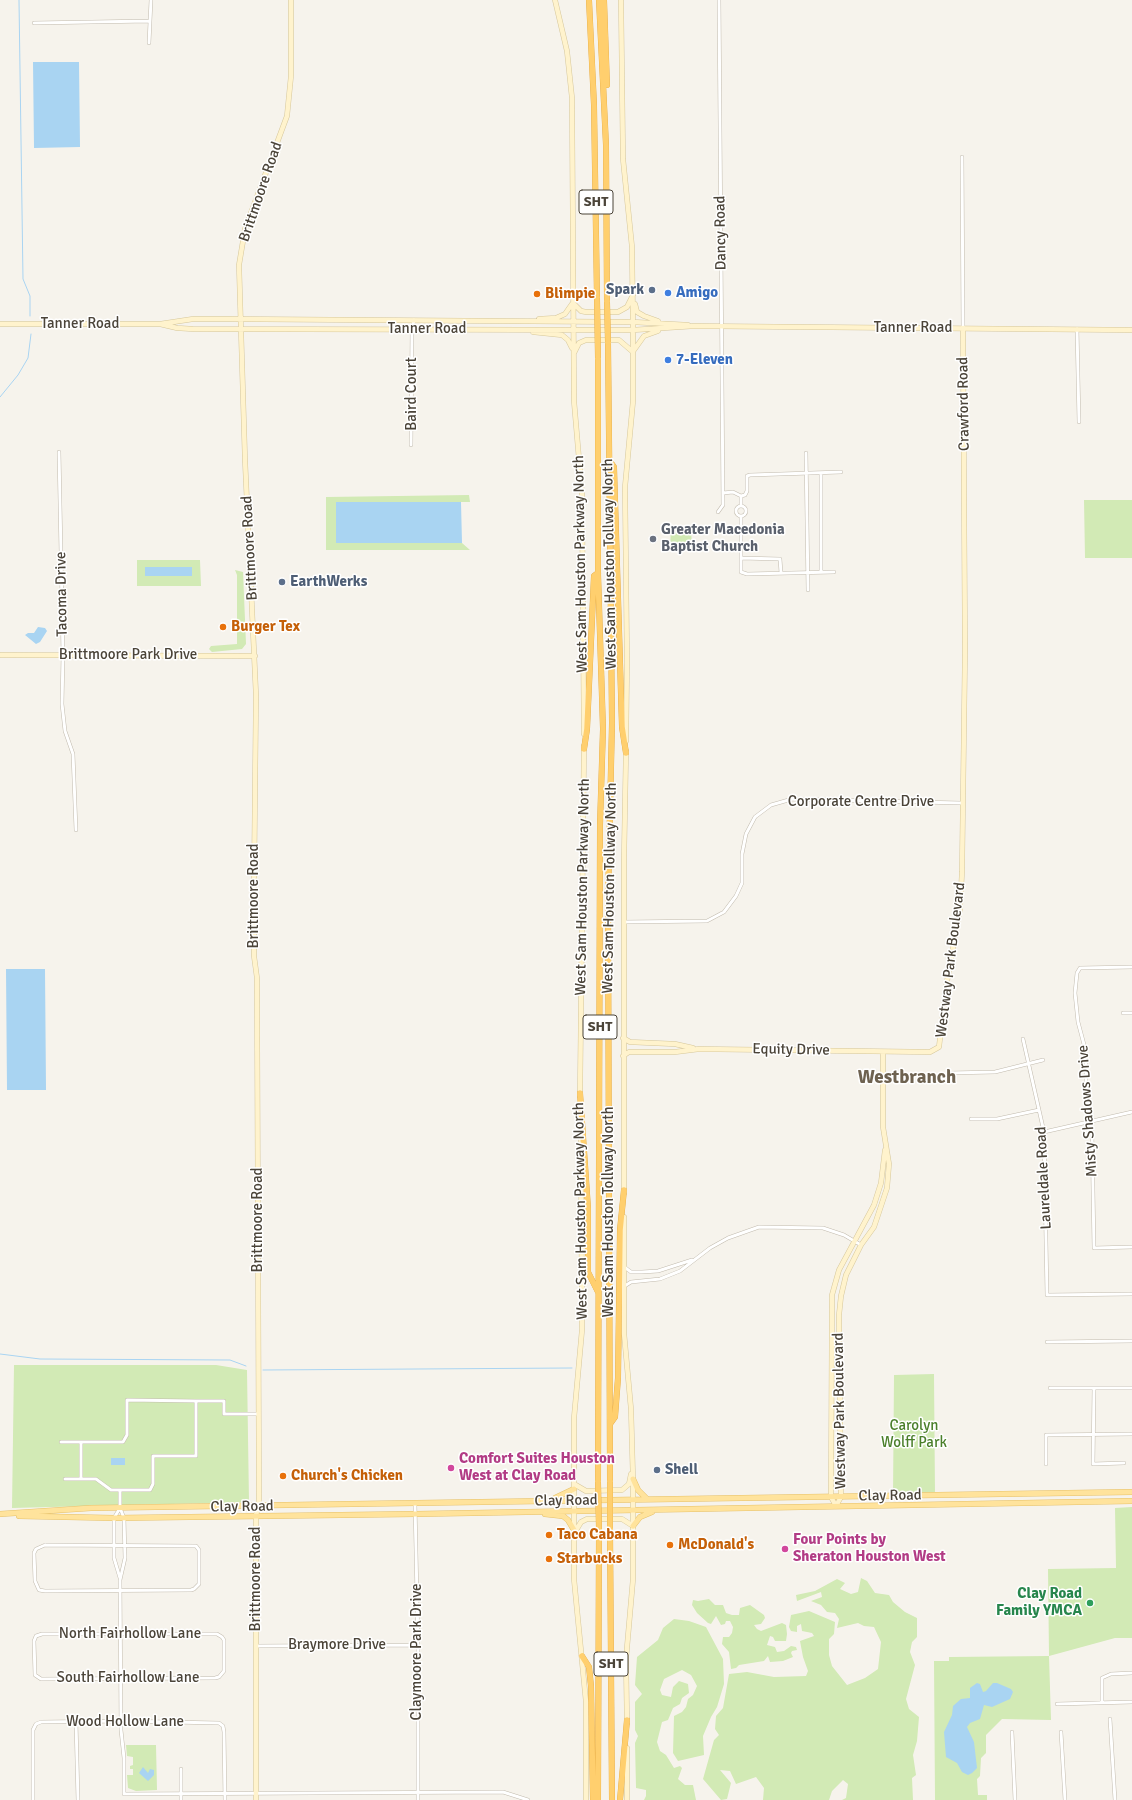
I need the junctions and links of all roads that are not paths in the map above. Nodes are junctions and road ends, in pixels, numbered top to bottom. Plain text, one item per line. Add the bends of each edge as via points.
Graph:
1 (151, 0) edge
2 (291, 0) edge
3 (555, 0) edge
4 (589, 0) edge
5 (599, 0) edge
6 (604, 0) edge
7 (621, 0) edge
8 (718, 0) edge
9 (149, 22) junction
10 (34, 23) dead end
11 (149, 43) dead end
12 (606, 131) junction
13 (962, 157) dead end
14 (633, 295) junction
15 (573, 303) junction
16 (240, 320) junction
17 (414, 320) junction
18 (532, 321) junction
19 (573, 321) junction
20 (633, 322) junction
21 (669, 323) junction
22 (0, 324) edge
23 (160, 324) junction
24 (694, 326) junction
25 (722, 326) junction
26 (963, 328) junction
27 (240, 329) junction
28 (412, 329) junction
29 (668, 329) junction
30 (1077, 329) junction
31 (515, 330) junction
32 (573, 330) junction
33 (634, 330) junction
34 (1132, 330) edge
35 (633, 352) junction
36 (574, 355) junction
37 (1079, 422) dead end
38 (411, 445) dead end
39 (59, 452) dead end
40 (806, 453) dead end
41 (608, 460) junction
42 (841, 472) dead end
43 (806, 473) junction
44 (821, 473) junction
45 (723, 493) junction
46 (741, 496) junction
47 (741, 506) junction
48 (718, 512) dead end
49 (741, 516) junction
50 (741, 558) junction
51 (808, 572) junction
52 (821, 572) junction
53 (834, 572) dead end
54 (598, 573) junction
55 (781, 573) junction
56 (808, 590) dead end
57 (965, 651) joint
58 (0, 655) edge
59 (63, 655) junction
60 (255, 656) junction
61 (584, 749) junction
62 (626, 753) junction
63 (961, 803) junction
64 (76, 830) dead end
65 (624, 922) junction
66 (1132, 967) edge
67 (1123, 1013) dead end
68 (1132, 1013) edge
69 (623, 1038) junction
70 (1023, 1039) dead end
71 (699, 1049) junction
72 (883, 1052) junction
73 (624, 1056) junction
74 (1043, 1060) dead end
75 (1028, 1064) junction
76 (949, 1073) dead end
77 (580, 1093) junction
78 (1038, 1110) junction
79 (1132, 1112) edge
80 (971, 1120) dead end
81 (1090, 1122) junction
82 (1044, 1132) junction
83 (885, 1144) junction
84 (624, 1190) junction
85 (855, 1240) junction
86 (861, 1245) junction
87 (1132, 1248) edge
88 (696, 1259) junction
89 (623, 1266) junction
90 (623, 1287) junction
91 (598, 1294) junction
92 (1132, 1294) edge
93 (1132, 1341) edge
94 (1047, 1342) dead end
95 (1050, 1388) dead end
96 (1094, 1388) junction
97 (1132, 1388) edge
98 (196, 1401) junction
99 (258, 1414) junction
100 (610, 1424) junction
101 (1093, 1434) junction
102 (1132, 1434) edge
103 (61, 1442) dead end
104 (81, 1442) junction
105 (1124, 1463) dead end
106 (1046, 1464) dead end
107 (633, 1470) junction
108 (633, 1478) junction
109 (65, 1479) dead end
110 (81, 1479) junction
111 (574, 1487) junction
112 (120, 1490) junction
113 (1125, 1492) junction
114 (1132, 1492) edge
115 (1058, 1493) junction
116 (996, 1494) junction
117 (940, 1495) junction
118 (831, 1497) junction
119 (841, 1497) junction
120 (633, 1499) junction
121 (648, 1499) junction
122 (700, 1499) junction
123 (762, 1499) junction
124 (543, 1500) junction
125 (574, 1500) junction
126 (1124, 1501) junction
127 (1132, 1501) edge
128 (1058, 1502) junction
129 (490, 1503) junction
130 (415, 1504) junction
131 (940, 1504) junction
132 (996, 1504) junction
133 (335, 1506) junction
134 (836, 1506) junction
135 (182, 1507) junction
136 (259, 1507) junction
137 (120, 1508) junction
138 (700, 1508) junction
139 (762, 1508) junction
140 (574, 1510) junction
141 (633, 1510) junction
142 (658, 1510) junction
143 (534, 1512) junction
144 (490, 1513) junction
145 (416, 1514) junction
146 (0, 1515) edge
147 (336, 1515) junction
148 (256, 1516) junction
149 (182, 1517) junction
150 (114, 1518) junction
151 (124, 1518) junction
152 (633, 1526) junction
153 (574, 1532) junction
154 (114, 1545) junction
155 (124, 1545) junction
156 (120, 1580) junction
157 (120, 1590) junction
158 (120, 1634) junction
159 (418, 1645) junction
160 (257, 1646) junction
161 (34, 1653) joint
162 (224, 1654) joint
163 (582, 1656) junction
164 (1132, 1673) edge
165 (121, 1678) junction
166 (1132, 1702) edge
167 (1102, 1703) junction
168 (1057, 1704) dead end
169 (1110, 1718) dead end
170 (627, 1720) junction
171 (121, 1721) junction
172 (76, 1722) junction
173 (1012, 1732) dead end
174 (1061, 1732) dead end
175 (181, 1769) dead end
176 (225, 1793) junction
177 (256, 1793) junction
178 (418, 1793) junction
179 (181, 1794) junction
180 (33, 1800) edge
181 (78, 1800) edge
182 (181, 1800) edge
183 (225, 1800) edge
184 (256, 1800) edge
185 (418, 1800) edge
186 (528, 1800) edge
187 (586, 1800) edge
188 (593, 1800) edge
189 (598, 1800) edge
190 (612, 1800) edge
191 (620, 1800) edge
192 (627, 1800) edge
193 (1015, 1800) edge
194 (1065, 1800) edge
195 (1114, 1800) edge

1 - 9 street
2 - 16 main road, Brittmoore Road via 292,76 287,116 250,214 242,245 239,265
3 - 15 main road, West Sam Houston Parkway North via 567,50 571,86
4 - 54 highway, West Sam Houston Tollway North / SHT, bridge via 594,113 598,358
5 - 12 highway, West Sam Houston Tollway North / SHT
6 - 12 highway, SHT
7 - 14 main road via 623,159 631,234
8 - 25 street, Dancy Road
9 - 10 street
9 - 11 street
12 - 41 highway, West Sam Houston Tollway North / SHT, bridge
13 - 26 street, Crawford Road
14 - 15 main road via 627,307 618,312 581,311
14 - 20 main road
14 - 21 main road via 637,312
15 - 18 main road via 564,314 556,318
15 - 19 main road, West Sam Houston Parkway North
16 - 17 main road, Tanner Road
16 - 23 main road, Tanner Road via 193,319
16 - 27 main road, Brittmoore Road
17 - 18 main road, Tanner Road
17 - 28 street, Baird Court
18 - 19 main road, Tanner Road
19 - 20 main road, Tanner Road
19 - 32 main road, West Sam Houston Parkway North
20 - 21 main road, Tanner Road
20 - 33 main road
21 - 24 main road, Tanner Road
22 - 23 main road, Tanner Road
23 - 27 main road, Tanner Road via 177,328
24 - 25 main road, Tanner Road
24 - 29 main road, Tanner Road
25 - 26 main road, Tanner Road
25 - 45 street, Dancy Road
26 - 30 main road, Tanner Road
26 - 57 main road, Crawford Road
27 - 28 main road, Tanner Road
27 - 60 main road, Brittmoore Road
28 - 31 main road, Tanner Road
28 - 38 street, Baird Court
29 - 33 main road, Tanner Road
29 - 35 main road via 644,336
30 - 34 main road, Tanner Road
30 - 37 street
31 - 32 main road, Tanner Road
31 - 36 main road via 562,335 571,344
32 - 33 main road, Tanner Road
32 - 36 main road, West Sam Houston Parkway North
33 - 35 main road
35 - 36 main road via 619,340 586,340 578,343
35 - 62 main road via 633,401 625,487 628,661
36 - 61 main road, West Sam Houston Parkway North via 574,408 582,494
39 - 59 street, Tacoma Drive
40 - 43 street
41 - 62 highway via 614,467 622,727
41 - 100 highway, West Sam Houston Tollway North / SHT via 612,723 608,900
42 - 44 street
43 - 44 street
43 - 46 street via 750,474 747,476 747,491
43 - 51 street
44 - 52 street
45 - 46 street via 733,492
45 - 48 street, Dancy Road via 723,505
46 - 47 street
47 - 49 street via 746,512
47 - 49 street via 736,508 736,511
49 - 50 street
50 - 55 street via 780,559
50 - 55 street via 741,572
51 - 52 street
51 - 55 street
51 - 56 street
52 - 53 street
54 - 61 highway via 594,576
54 - 91 highway, West Sam Houston Tollway North / SHT via 603,729 600,825
57 - 63 main road, Westway Park Boulevard
58 - 59 main road, Brittmoore Park Drive
59 - 60 main road, Brittmoore Park Drive
59 - 64 street, Tacoma Drive via 62,715 73,754
60 - 99 main road, Brittmoore Road via 257,748 254,956 257,978
61 - 77 main road, West Sam Houston Parkway North
62 - 65 main road
63 - 65 street, Corporate Centre Drive via 792,799 771,805 755,816 746,834 742,854 742,883 724,912 707,921
63 - 72 main road, Westway Park Boulevard via 960,909 946,987 939,1047 930,1052
65 - 69 main road
66 - 81 street, Misty Shadows Drive via 1080,968 1077,972 1076,1008 1086,1052 1086,1095
67 - 68 street
69 - 71 main road, Equity Drive via 630,1042 675,1044
69 - 73 main road
70 - 75 street, Laureldale Road
71 - 72 main road, Equity Drive
71 - 73 main road, Equity Drive via 629,1052
72 - 83 main road, Westway Park Boulevard
73 - 84 main road
74 - 75 street
75 - 76 street via 995,1072
75 - 78 street, Laureldale Road
77 - 91 highway via 588,1208 588,1272
77 - 111 main road, West Sam Houston Parkway North via 582,1330 574,1418
78 - 80 street via 997,1119
78 - 82 street, Laureldale Road
79 - 81 street
81 - 82 street
81 - 87 street, Misty Shadows Drive via 1094,1248
82 - 92 street, Laureldale Road via 1047,1295
83 - 85 main road, Westway Park Boulevard via 881,1183 874,1205
83 - 86 main road, Westway Park Boulevard via 889,1164 887,1188 874,1227
84 - 89 main road
84 - 100 highway via 620,1238 616,1417
85 - 86 street
85 - 88 street via 823,1228 759,1227 728,1238
85 - 118 main road, Westway Park Boulevard via 839,1270 832,1295
86 - 119 main road, Westway Park Boulevard via 846,1275 839,1315
88 - 89 street via 658,1270 631,1272
88 - 90 street via 680,1271 660,1279 631,1282
89 - 90 main road
90 - 107 main road
91 - 189 highway, West Sam Houston Tollway North / SHT, bridge
93 - 94 street
95 - 96 street
96 - 97 street
96 - 101 street
98 - 99 street via 224,1401 224,1414
98 - 104 street via 127,1400 127,1435 123,1442
98 - 112 street via 196,1456 153,1456 152,1489
99 - 136 main road, Brittmoore Road
100 - 190 highway, West Sam Houston Tollway North / SHT, bridge
101 - 102 street
101 - 105 street via 1093,1464
101 - 106 street via 1046,1435
103 - 104 street
104 - 110 street
107 - 108 main road
107 - 111 main road via 628,1484 622,1490 586,1492
108 - 120 main road
108 - 121 main road via 638,1490
109 - 110 street
110 - 112 street via 96,1479 109,1489
111 - 124 main road via 558,1498
111 - 125 main road, West Sam Houston Parkway North
112 - 137 street
113 - 114 main road, Clay Road
113 - 115 main road, Clay Road
113 - 126 main road
115 - 116 main road, Clay Road
115 - 128 main road
116 - 117 main road, Clay Road
116 - 132 main road
117 - 119 main road, Clay Road
117 - 131 main road
118 - 119 main road, Clay Road
118 - 123 main road, Clay Road
118 - 134 main road, Westway Park Boulevard
119 - 134 main road, Westway Park Boulevard
120 - 121 main road, Clay Road
120 - 125 main road, Clay Road
120 - 141 main road
121 - 122 main road, Clay Road
122 - 123 main road, Clay Road
122 - 138 main road
123 - 139 main road
124 - 125 main road, Clay Road
124 - 129 main road, Clay Road
125 - 140 main road, West Sam Houston Parkway North
126 - 127 main road, Clay Road
126 - 128 main road, Clay Road
128 - 132 main road, Clay Road
129 - 130 main road, Clay Road
129 - 144 main road
130 - 133 main road, Clay Road
130 - 145 street, Claymoore Park Drive
131 - 132 main road, Clay Road
131 - 134 main road, Clay Road
133 - 136 main road, Clay Road
133 - 147 main road
134 - 139 main road, Clay Road
135 - 136 main road, Clay Road
135 - 137 main road, Clay Road
135 - 149 main road
136 - 148 main road, Brittmoore Road
137 - 146 main road, Clay Road
137 - 150 street
137 - 151 street
138 - 139 main road, Clay Road
138 - 142 main road, Clay Road
140 - 141 main road, Clay Road
140 - 143 main road, Clay Road
140 - 153 main road, West Sam Houston Parkway North
141 - 142 main road, Clay Road
141 - 152 main road
142 - 152 main road via 644,1515
143 - 144 main road, Clay Road
143 - 153 main road via 563,1516
144 - 145 main road, Clay Road
145 - 147 main road, Clay Road
145 - 159 street, Claymoore Park Drive
146 - 150 main road, Clay Road
147 - 148 main road, Clay Road
148 - 149 main road, Clay Road
148 - 160 main road, Brittmoore Road
149 - 151 main road, Clay Road
150 - 151 main road, Clay Road
150 - 154 street
151 - 155 street
152 - 153 main road via 622,1519 587,1519 578,1525
152 - 170 main road via 632,1596 626,1659
153 - 163 main road, West Sam Houston Parkway North via 574,1578
154 - 155 street
154 - 156 street via 114,1558
154 - 157 street via 41,1546 34,1553 35,1581 38,1590 45,1591
155 - 156 street via 125,1558
155 - 157 street via 196,1546 199,1550 199,1584 194,1589
156 - 157 street
157 - 158 street
158 - 161 street, North Fairhollow Lane via 42,1634 36,1636
158 - 162 street, North Fairhollow Lane via 217,1634 224,1640
158 - 165 street
159 - 160 street, Braymore Drive
159 - 178 street, Claymoore Park Drive
160 - 177 main road, Brittmoore Road
161 - 165 street, South Fairhollow Lane via 35,1675 41,1679
162 - 165 street, South Fairhollow Lane via 224,1671 219,1677
163 - 187 main road, West Sam Houston Parkway North via 586,1702
163 - 188 highway via 589,1666 591,1686
164 - 167 street via 1111,1674 1102,1678
165 - 171 street
166 - 167 street
167 - 168 street
169 - 195 street
170 - 191 highway
170 - 192 main road
171 - 172 street, Wood Hollow Lane
171 - 176 street, Wood Hollow Lane via 219,1723 223,1726 224,1732
171 - 179 street via 124,1794
172 - 180 street, Wood Hollow Lane via 36,1724 33,1730
172 - 181 street
173 - 193 street
174 - 194 street
175 - 179 street
176 - 177 street
176 - 179 street
176 - 183 street
177 - 178 street
177 - 184 main road, Brittmoore Road
178 - 185 street, Claymoore Park Drive
178 - 186 street via 503,1792
179 - 182 street

